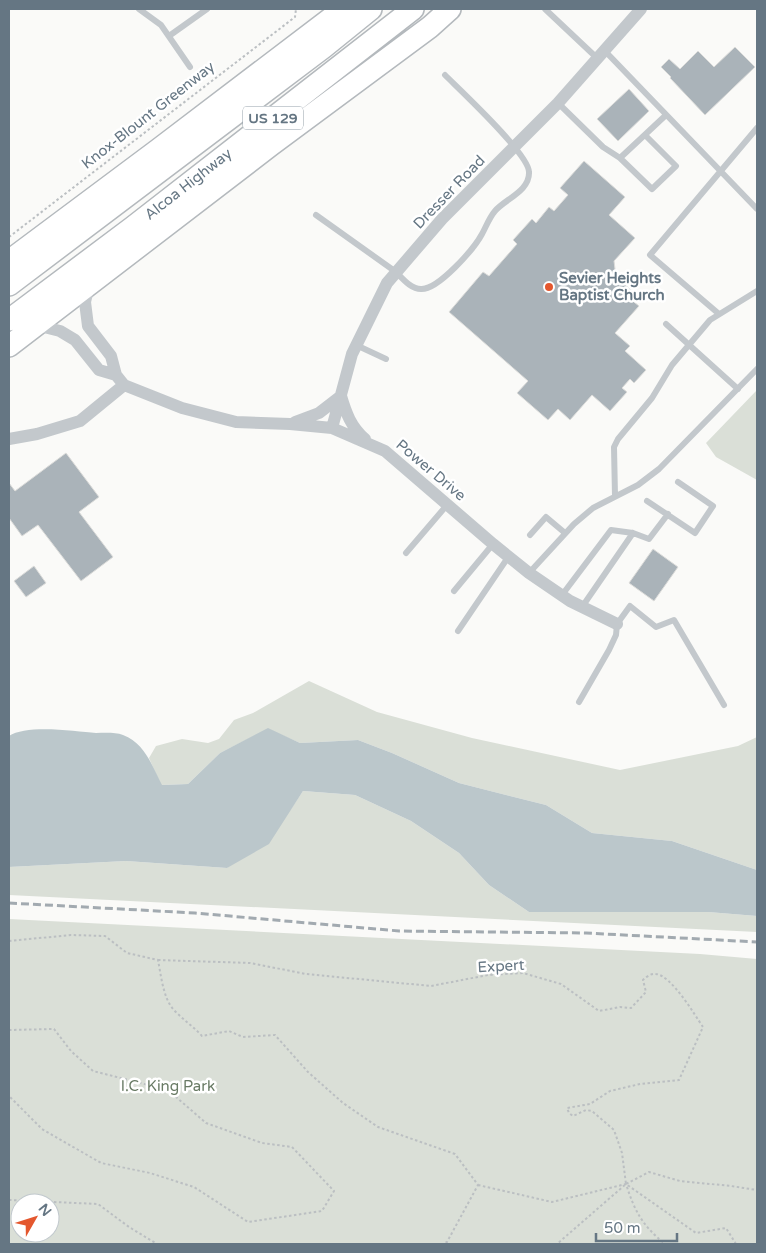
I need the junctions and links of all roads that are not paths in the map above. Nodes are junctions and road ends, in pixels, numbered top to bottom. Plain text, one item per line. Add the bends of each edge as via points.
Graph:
1 (139, 9) edge
2 (207, 9) edge
3 (343, 9) edge
4 (371, 9) edge
5 (413, 9) edge
6 (450, 9) edge
7 (546, 9) edge
8 (641, 9) edge
9 (170, 36) junction
10 (600, 54) junction
11 (190, 68) dead end
12 (445, 75) dead end
13 (558, 103) junction
14 (666, 115) junction
15 (757, 128) edge
16 (645, 135) junction
17 (515, 147) junction
18 (620, 158) junction
19 (722, 172) junction
20 (757, 209) edge
21 (316, 215) dead end
22 (9, 261) edge
23 (396, 272) junction
24 (89, 284) junction
25 (9, 285) edge
26 (757, 291) edge
27 (719, 314) junction
28 (9, 320) edge
29 (666, 324) dead end
30 (36, 325) junction
31 (356, 345) junction
32 (689, 345) junction
33 (9, 346) edge
34 (386, 359) dead end
35 (757, 369) edge
36 (120, 380) junction
37 (738, 389) junction
38 (341, 396) junction
39 (290, 424) junction
40 (332, 428) junction
41 (9, 439) edge
42 (375, 447) junction
43 (678, 482) dead end
44 (615, 496) junction
45 (647, 501) dead end
46 (447, 505) junction
47 (668, 514) junction
48 (565, 533) junction
49 (633, 534) junction
50 (530, 535) dead end
51 (493, 544) junction
52 (406, 554) dead end
53 (509, 556) junction
54 (530, 573) junction
55 (454, 591) dead end
56 (562, 595) junction
57 (582, 607) junction
58 (617, 624) junction
59 (458, 631) dead end
60 (579, 702) dead end
61 (724, 705) dead end

1 - 9 lane via 162,25
2 - 9 lane
3 - 22 highway
4 - 25 highway, Alcoa Highway / US 129
5 - 28 highway, Alcoa Highway / US 129
6 - 24 highway
7 - 10 lane
8 - 10 street, Dresser Road
9 - 11 lane
10 - 13 street, Dresser Road
10 - 14 lane
12 - 17 lane
13 - 17 street, Dresser Road
13 - 18 lane via 603,147
14 - 16 lane
14 - 19 lane
15 - 19 lane
16 - 18 lane
16 - 18 lane via 676,166 652,189
17 - 23 street, Dresser Road via 442,219
17 - 23 lane via 530,172 528,180 495,210 481,236 444,278 430,288 420,290
19 - 20 lane
19 - 27 lane via 650,255
21 - 23 lane
23 - 31 street, Dresser Road via 387,283
24 - 30 highway
24 - 36 street via 86,302 88,326 112,356
26 - 27 lane
27 - 32 lane
29 - 32 lane
30 - 33 highway
30 - 36 street, Power Drive via 60,331 75,340 100,370
31 - 34 lane
31 - 38 street, Dresser Road
32 - 37 lane
32 - 44 lane via 614,447
35 - 37 lane
36 - 39 street, Power Drive via 182,408 236,422
36 - 41 street via 80,421
37 - 44 lane via 659,469 638,485
38 - 39 street via 319,413
38 - 40 street, Dresser Road
38 - 42 street via 354,428
39 - 40 street, Power Drive
40 - 42 street, Power Drive
42 - 46 street, Power Drive via 385,451
43 - 47 lane via 713,506 695,533
44 - 48 lane via 593,508
45 - 47 lane
46 - 51 street, Power Drive
46 - 52 lane
47 - 49 lane via 649,539
48 - 50 lane via 546,517
48 - 54 lane
49 - 56 lane via 611,530
49 - 57 lane
51 - 53 street, Power Drive
51 - 55 lane
53 - 54 street, Power Drive
53 - 59 lane
54 - 56 street, Power Drive
56 - 57 street, Power Drive
57 - 58 street, Power Drive
58 - 60 lane via 609,650
58 - 61 lane via 630,606 656,627 674,620

